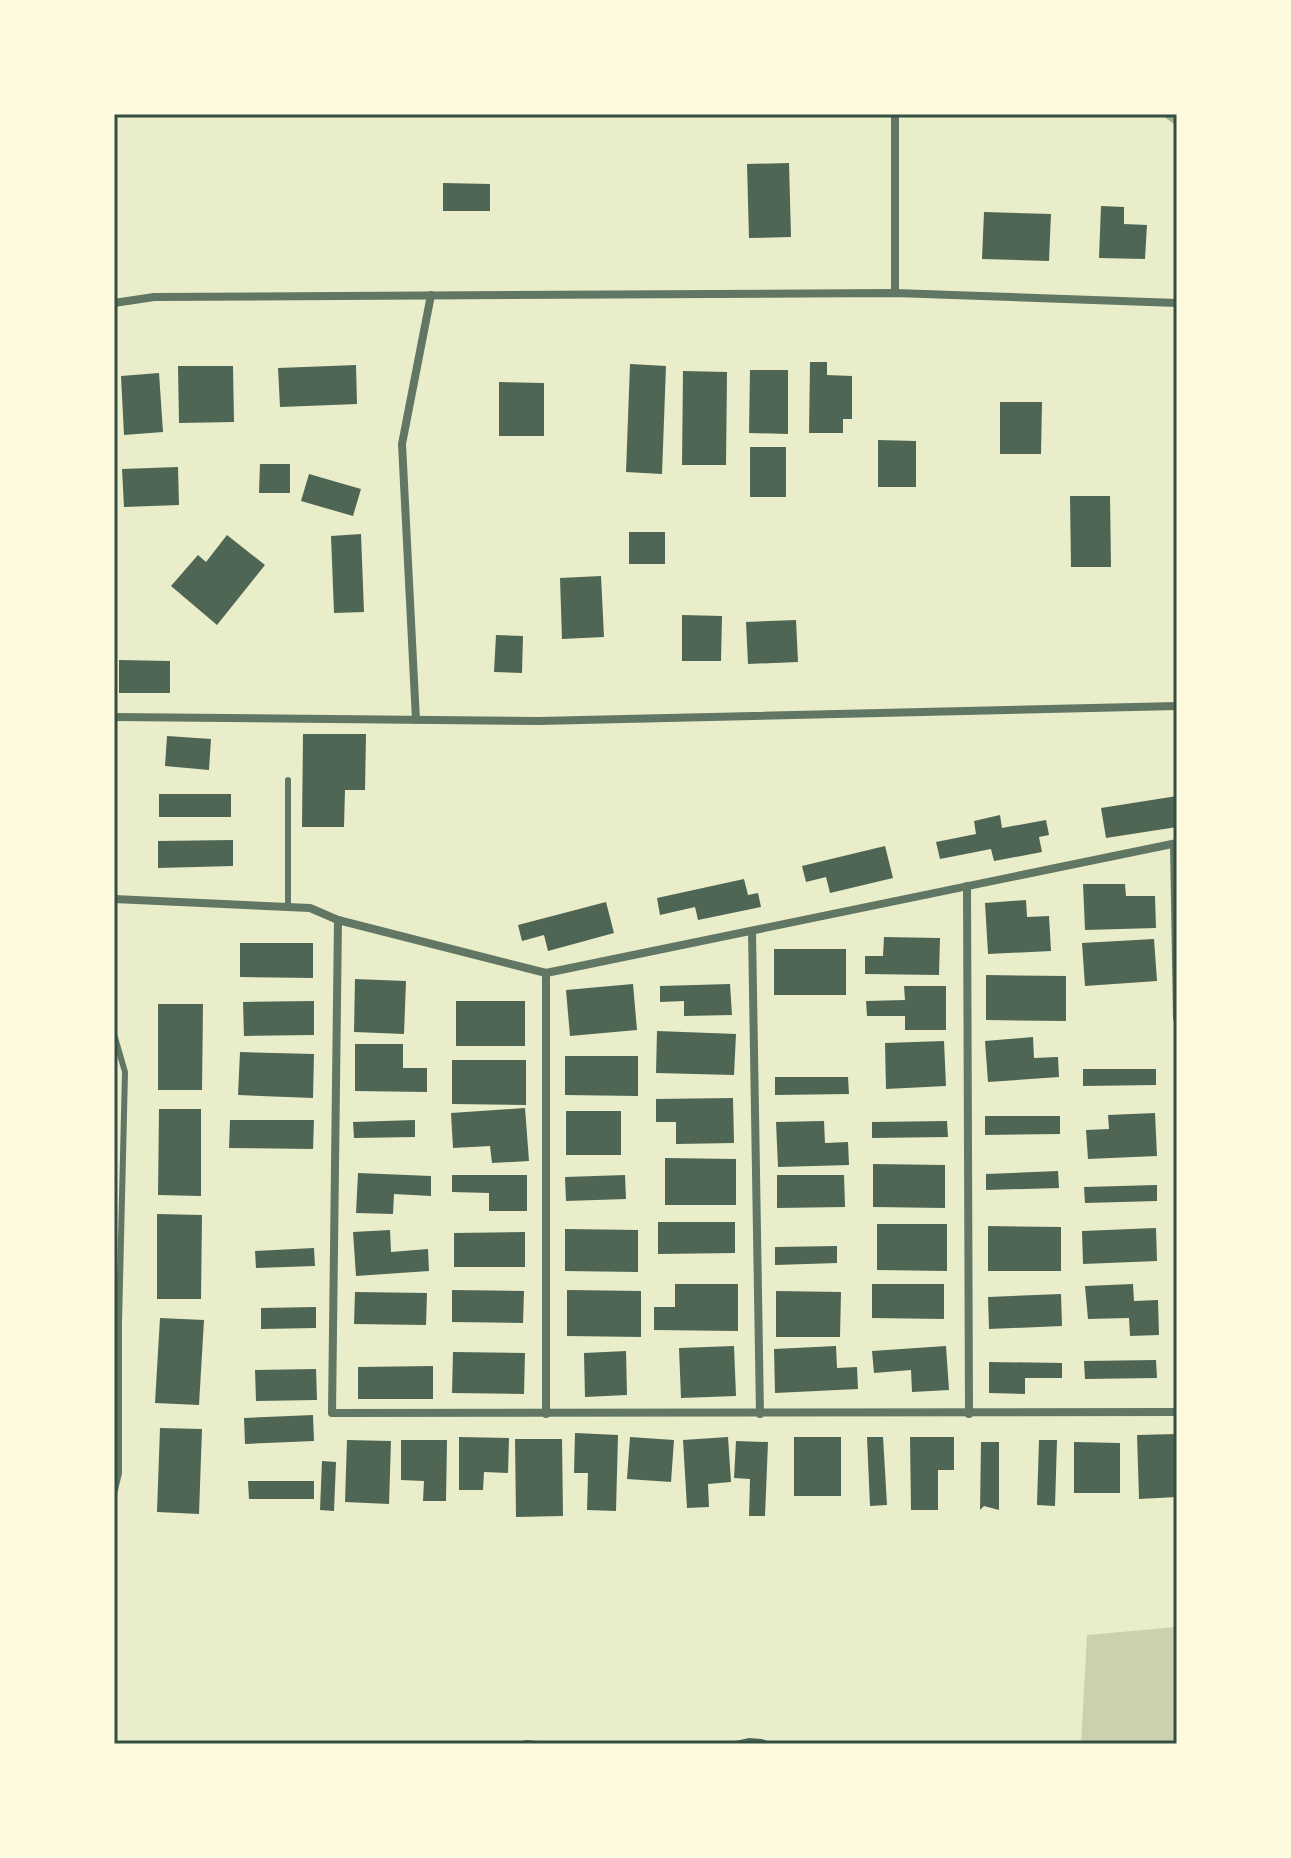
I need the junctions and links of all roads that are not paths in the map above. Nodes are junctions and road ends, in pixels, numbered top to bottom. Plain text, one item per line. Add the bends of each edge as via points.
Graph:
1 (895, 114) edge
2 (895, 293) junction
3 (431, 295) junction
4 (114, 303) edge
5 (1177, 303) edge
6 (1177, 706) edge
7 (114, 717) edge
8 (416, 720) junction
9 (288, 780) dead end
10 (1176, 844) edge
11 (967, 886) junction
12 (114, 899) edge
13 (288, 907) junction
14 (338, 920) junction
15 (752, 931) junction
16 (546, 973) junction
17 (1177, 1018) edge
18 (114, 1034) edge
19 (1177, 1412) edge
20 (546, 1414) junction
21 (760, 1414) junction
22 (969, 1414) junction
23 (114, 1494) edge

1 - 2 street
2 - 3 street
2 - 5 street
3 - 4 street via 154,297
3 - 8 street via 402,444
6 - 8 street
7 - 8 street
9 - 13 lane
10 - 11 street
10 - 17 street
11 - 15 street
11 - 22 street
12 - 13 street
13 - 14 street via 310,908
14 - 16 street
14 - 20 street via 332,1413
15 - 16 street
15 - 21 street
16 - 20 street
18 - 23 lane via 125,1072 119,1473
19 - 22 street
20 - 21 street
21 - 22 street

